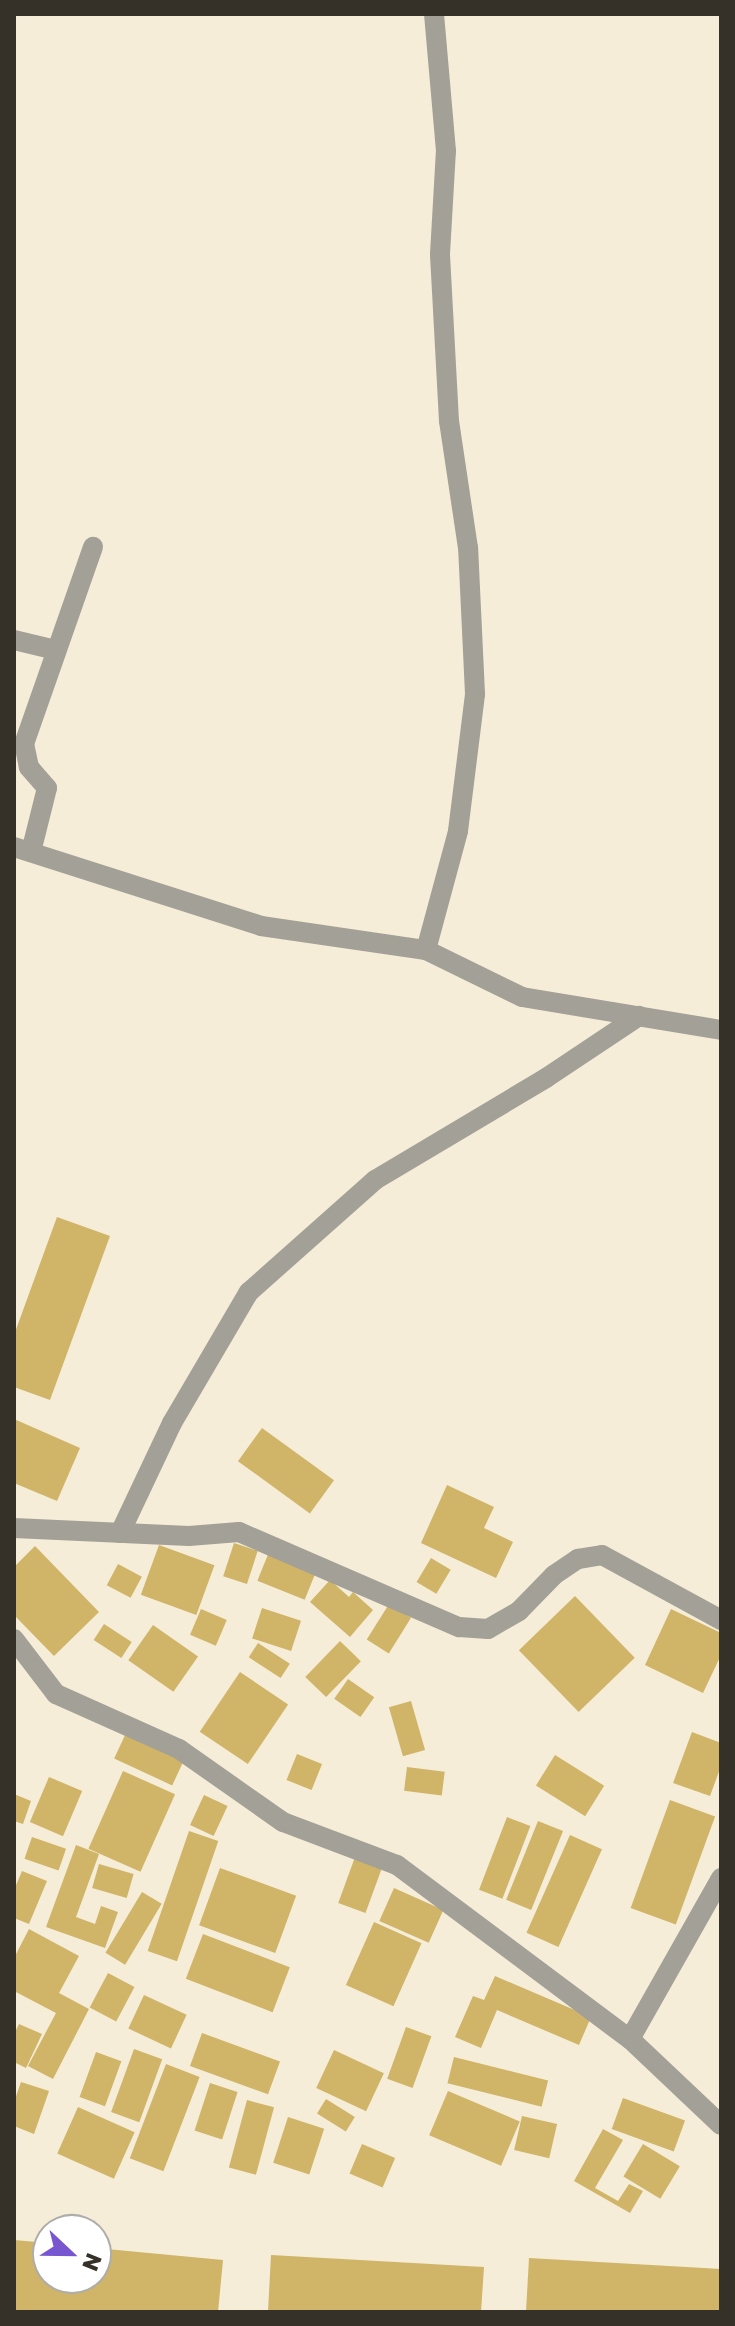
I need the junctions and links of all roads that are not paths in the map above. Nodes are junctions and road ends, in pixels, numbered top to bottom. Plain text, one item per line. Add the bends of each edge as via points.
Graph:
1 (434, 14) edge
2 (93, 547) dead end
3 (14, 640) edge
4 (56, 650) junction
5 (22, 850) edge
6 (426, 950) junction
7 (639, 1016) junction
8 (721, 1030) edge
9 (14, 1528) edge
10 (120, 1533) junction
11 (721, 1620) edge
12 (14, 1639) edge
13 (721, 1878) edge
14 (630, 2039) junction
15 (721, 2125) edge

1 - 6 street via 446,151 440,254 448,406 468,548 475,694 458,831
2 - 4 street
3 - 4 street
4 - 5 street via 24,744 29,767 47,788
5 - 6 street via 261,926
6 - 7 street via 522,997
7 - 8 street
7 - 10 street via 375,1180 249,1292 172,1423
9 - 10 street
10 - 11 street via 239,1532 459,1627 488,1629 519,1611 578,1559 602,1555
12 - 14 street via 56,1694 179,1749 283,1822 397,1865
13 - 14 street
14 - 15 street

